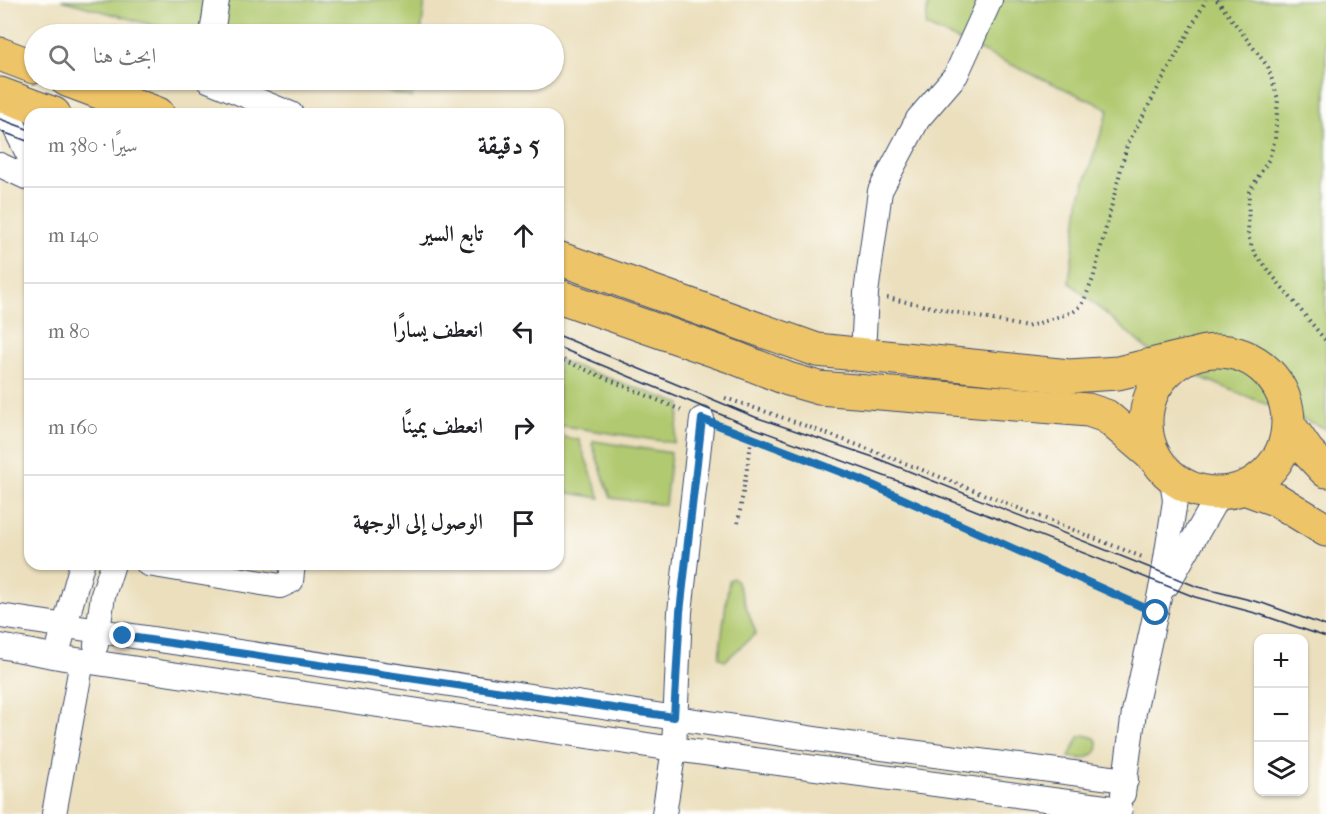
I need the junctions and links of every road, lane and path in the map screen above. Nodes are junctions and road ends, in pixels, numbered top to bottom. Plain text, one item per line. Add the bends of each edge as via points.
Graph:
1 (217, 0) edge
2 (990, 0) edge
3 (1206, 0) edge
4 (1217, 0) edge
5 (213, 24) edge
6 (0, 54) edge
7 (24, 63) edge
8 (94, 90) edge
9 (232, 90) edge
10 (0, 94) edge
11 (38, 108) edge
12 (142, 108) edge
13 (276, 108) edge
14 (0, 114) edge
15 (24, 146) edge
16 (0, 165) edge
17 (24, 176) edge
18 (564, 260) edge
19 (866, 293) junction
20 (564, 299) edge
21 (1326, 341) edge
22 (863, 355) junction
23 (1188, 356) junction
24 (564, 361) edge
25 (725, 398) dead end
26 (702, 419) junction
27 (1289, 425) junction
28 (752, 438) junction
29 (1163, 467) junction
30 (1326, 471) edge
31 (1232, 491) junction
32 (738, 523) dead end
33 (1326, 530) edge
34 (1165, 566) junction
35 (80, 570) edge
36 (111, 570) edge
37 (184, 570) edge
38 (292, 570) edge
39 (1158, 605) junction
40 (0, 616) edge
41 (65, 627) junction
42 (98, 632) junction
43 (0, 646) edge
44 (56, 657) junction
45 (88, 662) junction
46 (674, 717) junction
47 (674, 749) junction
48 (1126, 780) junction
49 (1120, 812) edge
50 (54, 814) edge
51 (664, 814) edge

1 - 5 street
2 - 19 street via 956,75 918,119 880,191
3 - 19 path via 1126,145 1093,279 1082,305 1073,312 1027,327
4 - 21 path via 1268,67 1278,99 1269,159 1249,192 1248,236 1254,253
6 - 7 highway
8 - 12 highway
9 - 13 street
10 - 11 highway
14 - 15 street via 14,126
16 - 17 street
18 - 22 highway via 817,350
19 - 22 street
20 - 29 highway via 819,388 1088,410 1106,416
22 - 23 highway via 1069,376 1118,373
23 - 27 highway via 1209,350 1232,351 1252,359 1269,373 1284,397
23 - 29 highway via 1164,373 1149,399 1146,428
24 - 26 path
25 - 34 path via 805,424
26 - 28 path
26 - 46 street via 680,612
27 - 30 highway
27 - 31 highway via 1282,452 1265,476
28 - 32 path
28 - 39 path
29 - 31 highway via 1196,490
29 - 34 street via 1175,501
31 - 33 highway via 1277,500
31 - 39 street
34 - 39 street
35 - 41 street
36 - 42 street
37 - 38 street via 280,586 291,581
39 - 48 street via 1134,711
40 - 41 street
41 - 42 street
41 - 44 street
42 - 45 street
42 - 46 street
43 - 44 street
44 - 45 street
45 - 47 street
45 - 50 street
46 - 47 street
46 - 48 street
47 - 49 street
47 - 51 street
48 - 49 street

